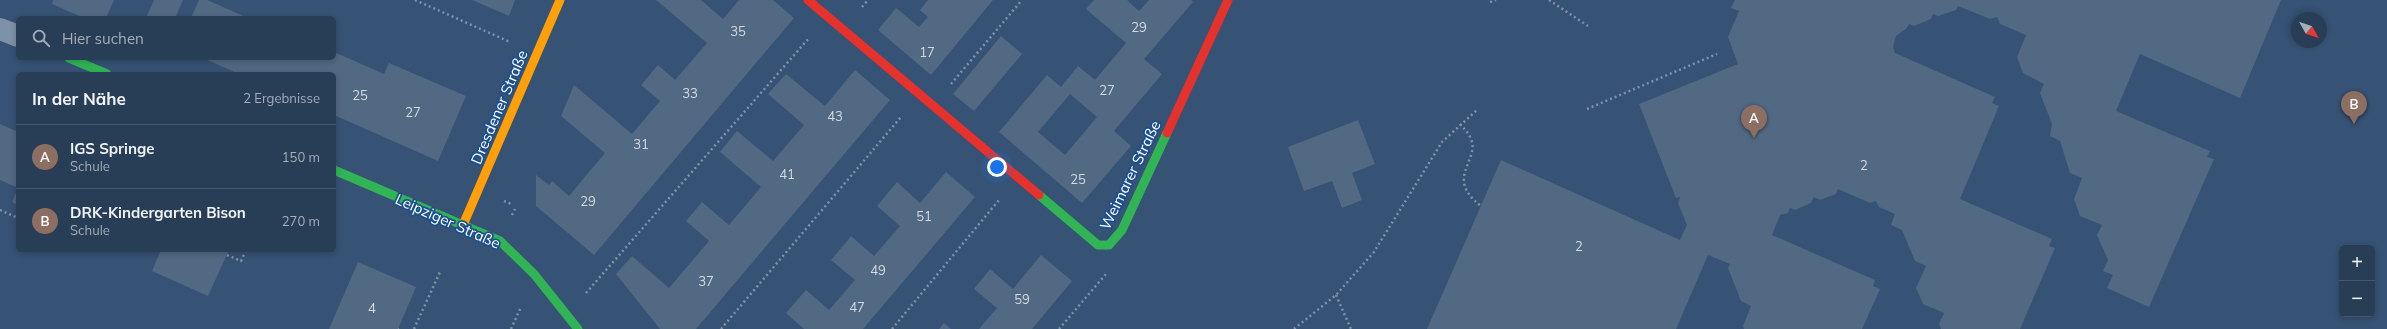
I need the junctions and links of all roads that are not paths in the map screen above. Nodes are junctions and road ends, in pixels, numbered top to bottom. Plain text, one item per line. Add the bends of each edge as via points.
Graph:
1 (560, 0) edge
2 (808, 0) edge
3 (1228, 0) edge
4 (0, 29) edge
5 (16, 35) edge
6 (74, 60) edge
7 (102, 72) edge
8 (336, 171) edge
9 (463, 225) junction
10 (578, 329) edge

1 - 9 street, Dresdener Straße
2 - 3 street, Weimarer Straße via 1098,245 1109,245 1122,230
4 - 5 street
6 - 7 street
8 - 9 street, Leipziger Straße
9 - 10 street, Leipziger Straße via 500,241 534,274

